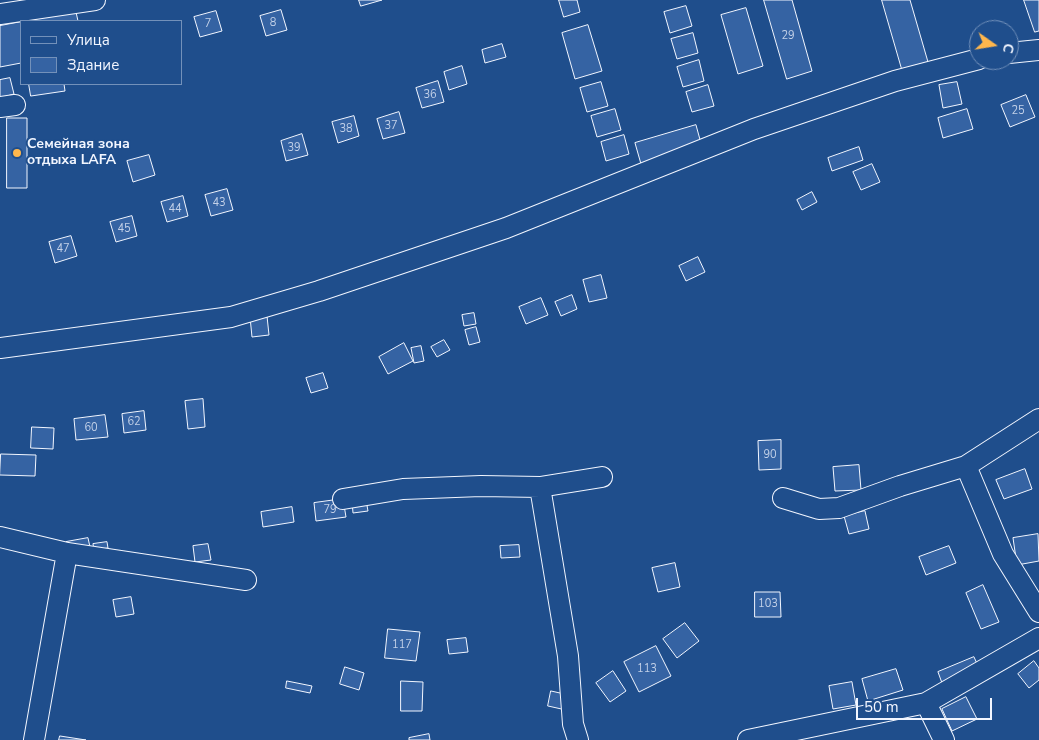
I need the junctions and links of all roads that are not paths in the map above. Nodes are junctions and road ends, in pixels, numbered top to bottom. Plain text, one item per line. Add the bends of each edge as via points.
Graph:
1 (95, 0) edge
2 (0, 14) edge
3 (1039, 50) edge
4 (1019, 52) edge
5 (969, 62) edge
6 (0, 348) edge
7 (1039, 419) edge
8 (966, 466) junction
9 (602, 477) dead end
10 (540, 488) junction
11 (783, 498) dead end
12 (343, 499) dead end
13 (0, 537) edge
14 (67, 553) junction
15 (246, 580) dead end
16 (1039, 612) edge
17 (1039, 638) edge
18 (926, 704) junction
19 (34, 740) edge
20 (578, 740) edge
21 (748, 740) edge
22 (944, 740) edge

1 - 2 street
3 - 4 street
5 - 6 street via 895,81 754,129 506,228 231,317
7 - 8 street
8 - 11 street via 839,508 819,509
8 - 16 street via 1003,554
9 - 10 street
10 - 12 street via 403,489
10 - 20 street via 568,656 573,724
13 - 14 street
14 - 15 street
14 - 19 street
17 - 18 street
18 - 21 street
18 - 22 street

